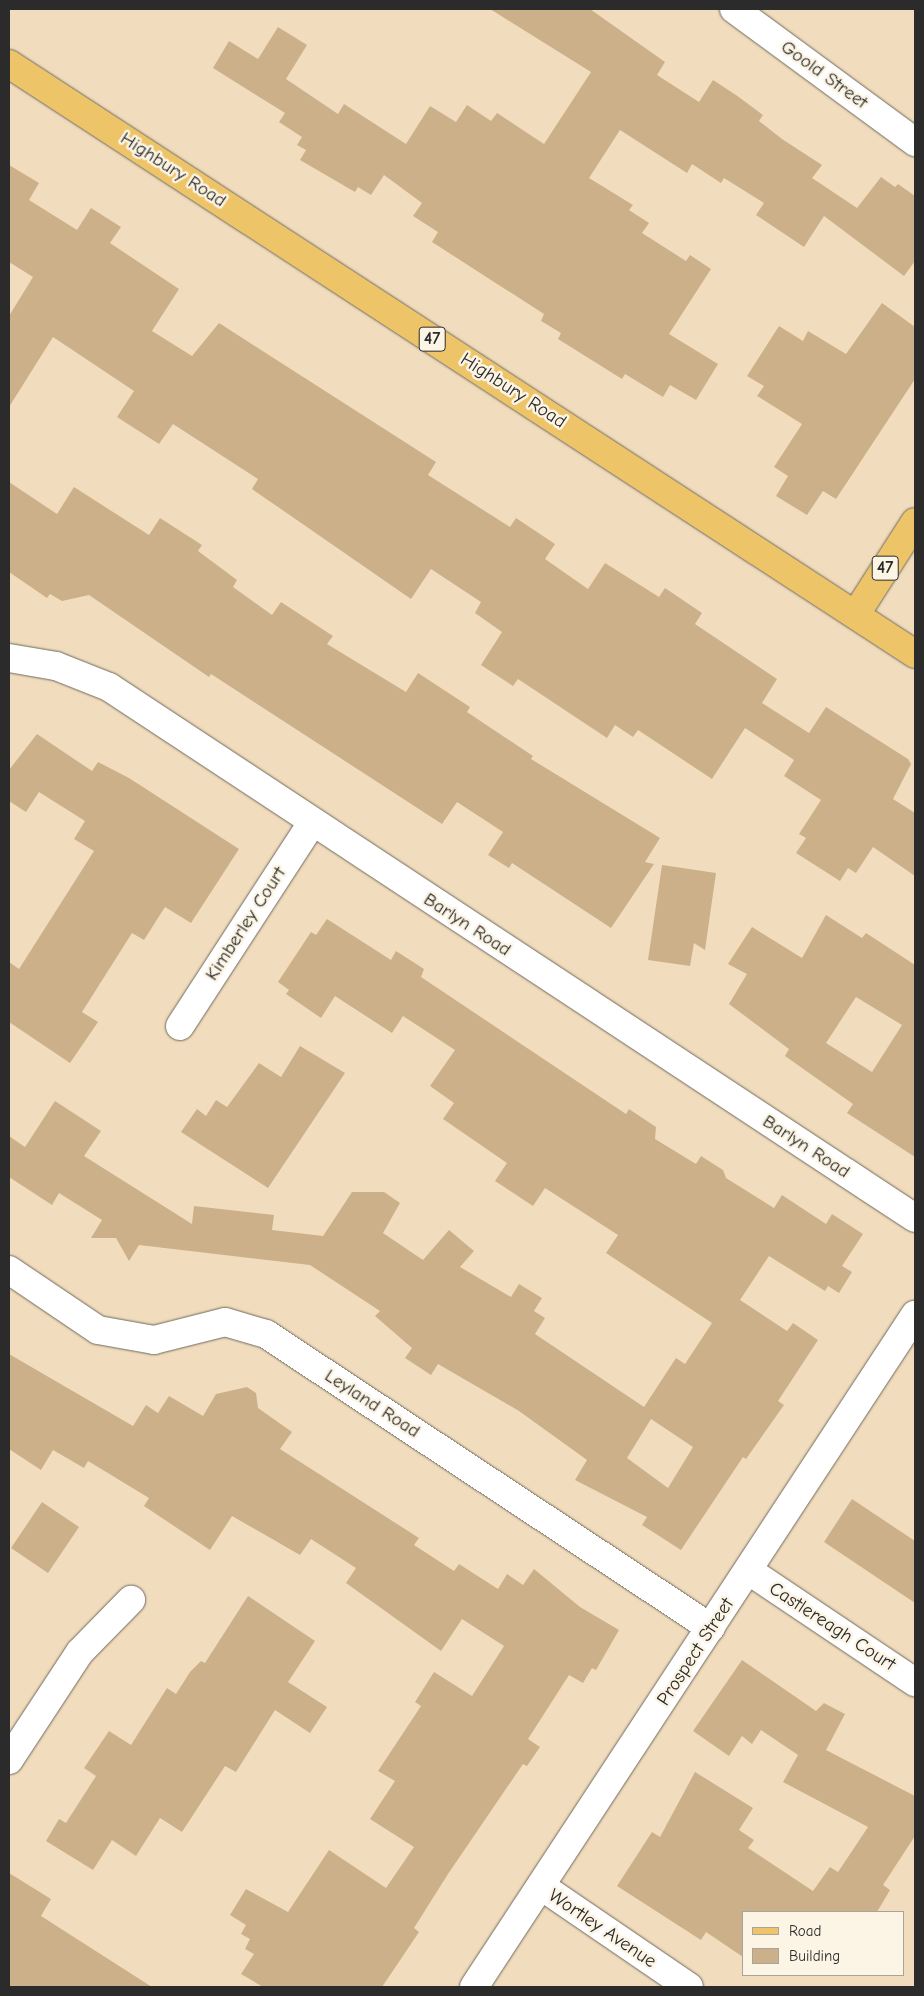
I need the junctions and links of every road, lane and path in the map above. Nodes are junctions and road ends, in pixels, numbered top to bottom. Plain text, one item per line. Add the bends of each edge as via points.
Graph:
1 (734, 9) edge
2 (9, 66) edge
3 (915, 142) edge
4 (915, 522) edge
5 (856, 614) junction
6 (915, 654) edge
7 (9, 658) edge
8 (312, 823) junction
9 (180, 1026) dead end
10 (915, 1218) edge
11 (9, 1270) edge
12 (915, 1315) edge
13 (749, 1571) junction
14 (131, 1600) dead end
15 (711, 1628) junction
16 (915, 1682) edge
17 (9, 1760) edge
18 (541, 1886) junction
19 (474, 1987) edge
20 (689, 1987) edge

1 - 3 street, Goold Street
2 - 5 main road, Highbury Road / 47
4 - 5 main road, 47
5 - 6 main road, Highbury Road
7 - 8 street, Barlyn Road via 56,666 109,687
8 - 9 street, Kimberley Court
8 - 10 street, Barlyn Road
11 - 15 street, Leyland Road via 98,1330 154,1340 225,1322 266,1334
12 - 13 street, Prospect Street
13 - 15 street, Prospect Street
13 - 16 street, Castlereagh Court
14 - 17 street via 80,1652
15 - 18 street, Prospect Street
18 - 19 street, Prospect Street
18 - 20 street, Wortley Avenue

